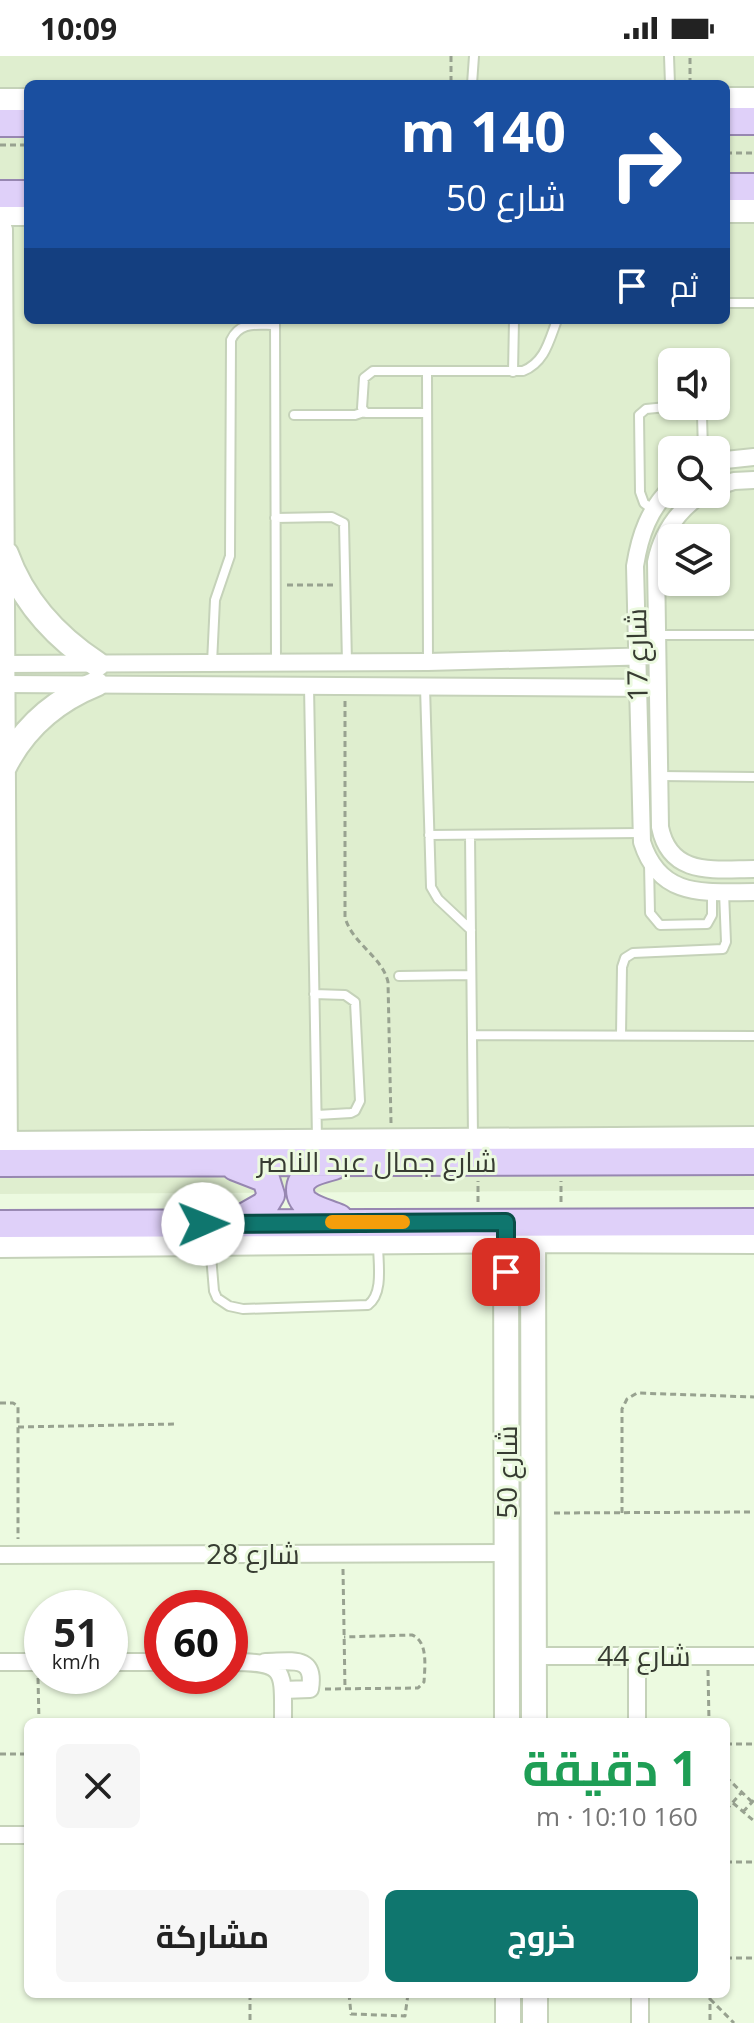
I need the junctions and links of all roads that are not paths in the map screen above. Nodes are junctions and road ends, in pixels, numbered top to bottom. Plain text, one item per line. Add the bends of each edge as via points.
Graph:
1 (474, 56) edge
2 (669, 56) edge
3 (472, 80) edge
4 (670, 80) edge
5 (730, 100) edge
6 (754, 100) edge
7 (0, 101) edge
8 (24, 101) edge
9 (730, 121) edge
10 (754, 121) edge
11 (0, 123) edge
12 (24, 123) edge
13 (730, 187) edge
14 (754, 187) edge
15 (0, 194) edge
16 (24, 194) edge
17 (730, 210) edge
18 (754, 210) edge
19 (0, 213) edge
20 (24, 213) edge
21 (0, 230) edge
22 (730, 303) edge
23 (754, 303) edge
24 (256, 324) edge
25 (275, 324) edge
26 (514, 324) edge
27 (555, 324) edge
28 (427, 371) junction
29 (513, 372) junction
30 (658, 408) edge
31 (364, 412) junction
32 (427, 413) junction
33 (294, 415) dead end
34 (754, 457) edge
35 (730, 460) edge
36 (754, 480) edge
37 (730, 482) edge
38 (658, 504) edge
39 (686, 508) edge
40 (653, 510) junction
41 (275, 518) junction
42 (1, 540) edge
43 (655, 635) junction
44 (754, 635) edge
45 (655, 656) junction
46 (637, 657) junction
47 (428, 662) junction
48 (276, 663) junction
49 (347, 663) junction
50 (212, 664) junction
51 (2, 674) edge
52 (96, 674) junction
53 (309, 686) junction
54 (425, 687) junction
55 (637, 688) junction
56 (656, 688) junction
57 (2, 771) junction
58 (658, 776) junction
59 (754, 777) edge
60 (640, 833) junction
61 (429, 835) junction
62 (470, 835) junction
63 (649, 859) junction
64 (754, 869) edge
65 (718, 892) junction
66 (754, 892) edge
67 (471, 930) junction
68 (471, 975) junction
69 (399, 976) dead end
70 (314, 994) junction
71 (472, 1035) junction
72 (621, 1035) junction
73 (754, 1036) edge
74 (317, 1115) junction
75 (754, 1139) edge
76 (317, 1140) junction
77 (476, 1150) junction
78 (521, 1150) junction
79 (2, 1153) edge
80 (754, 1161) edge
81 (219, 1162) junction
82 (349, 1162) junction
83 (348, 1222) junction
84 (754, 1222) edge
85 (232, 1223) junction
86 (0, 1224) edge
87 (506, 1231) junction
88 (533, 1231) junction
89 (754, 1241) edge
90 (378, 1242) junction
91 (210, 1243) junction
92 (0, 1245) edge
93 (507, 1553) junction
94 (0, 1555) edge
95 (534, 1656) junction
96 (637, 1656) junction
97 (754, 1656) edge
98 (0, 1662) edge
99 (24, 1662) edge
100 (248, 1662) edge
101 (264, 1662) junction
102 (283, 1690) junction
103 (283, 1718) edge
104 (507, 1718) edge
105 (534, 1718) edge
106 (637, 1718) edge
107 (0, 1835) edge
108 (24, 1835) edge
109 (508, 1998) edge
110 (535, 1998) edge
111 (640, 1998) edge
112 (508, 2023) edge
113 (535, 2023) edge
114 (640, 2023) edge

1 - 3 lane
2 - 4 lane
5 - 6 main road
7 - 8 main road
9 - 10 main road
11 - 12 main road
13 - 14 main road
15 - 16 main road
17 - 18 main road
19 - 20 main road
21 - 42 main road
22 - 23 lane
24 - 50 lane via 237,330 231,340 230,556 215,600
25 - 41 lane
26 - 29 lane
27 - 29 lane via 540,361
28 - 29 lane
28 - 31 lane via 369,373 362,383
28 - 32 lane
30 - 40 lane via 639,415 640,492
31 - 32 lane
31 - 33 lane
32 - 47 lane
34 - 35 street
36 - 37 street
38 - 40 street, شارع 17
39 - 43 street, شارع 17 via 674,519 658,550
40 - 46 street, شارع 17 via 635,566
41 - 48 lane
41 - 49 lane via 332,517 346,528
42 - 51 main road
42 - 52 main road via 37,611
43 - 44 lane
43 - 45 street, شارع 17
45 - 46 street
45 - 56 street, شارع 17
46 - 47 street
46 - 55 street, شارع 17
47 - 49 street
48 - 49 street
48 - 50 street
50 - 52 street
51 - 52 street
51 - 57 main road
52 - 53 street
52 - 57 main road via 40,717
53 - 54 street
53 - 70 lane
54 - 55 street
54 - 61 lane
55 - 56 street
55 - 60 street, شارع 17
56 - 58 street, شارع 17
57 - 79 main road
58 - 59 lane
58 - 64 street, شارع 17 via 661,835 674,855 703,869
60 - 62 lane
60 - 63 street, شارع 17
61 - 62 lane
61 - 67 lane via 434,894
62 - 67 lane
63 - 65 street via 675,885
63 - 65 lane via 650,913 660,925 707,924
65 - 66 street
65 - 72 lane via 723,949 633,953 625,958
67 - 68 lane
68 - 69 lane
68 - 71 lane
70 - 74 lane
70 - 74 lane via 345,995 355,1002 360,1101 351,1113
71 - 72 lane
71 - 77 lane
72 - 73 lane
74 - 76 lane
75 - 78 main road
76 - 77 main road via 391,1139
76 - 79 main road
77 - 78 main road, شارع جمال عبد الناصر
77 - 82 main road, شارع جمال عبد الناصر
78 - 80 main road, شارع جمال عبد الناصر via 561,1161
79 - 81 main road, شارع جمال عبد الناصر
81 - 82 main road, شارع جمال عبد الناصر
81 - 85 main road via 261,1175 271,1189 265,1205
82 - 83 main road via 309,1175 300,1190 308,1206
83 - 85 main road
83 - 87 main road via 477,1222
84 - 88 main road via 561,1222
85 - 86 main road
87 - 88 main road
87 - 90 main road
87 - 93 main road, شارع 50
88 - 89 main road
88 - 95 main road, شارع 50
90 - 91 main road
90 - 91 lane via 377,1295 368,1305 243,1309 223,1303 214,1291
91 - 92 main road
93 - 94 street, شارع 28
93 - 104 main road, شارع 50
95 - 96 street, شارع 44
95 - 105 main road, شارع 50
96 - 97 street, شارع 44
96 - 106 street
98 - 99 street
100 - 101 street
101 - 102 street via 281,1675
101 - 102 street via 307,1664 312,1673 309,1689
102 - 103 street
107 - 108 street
109 - 112 main road
110 - 113 main road
111 - 114 street

